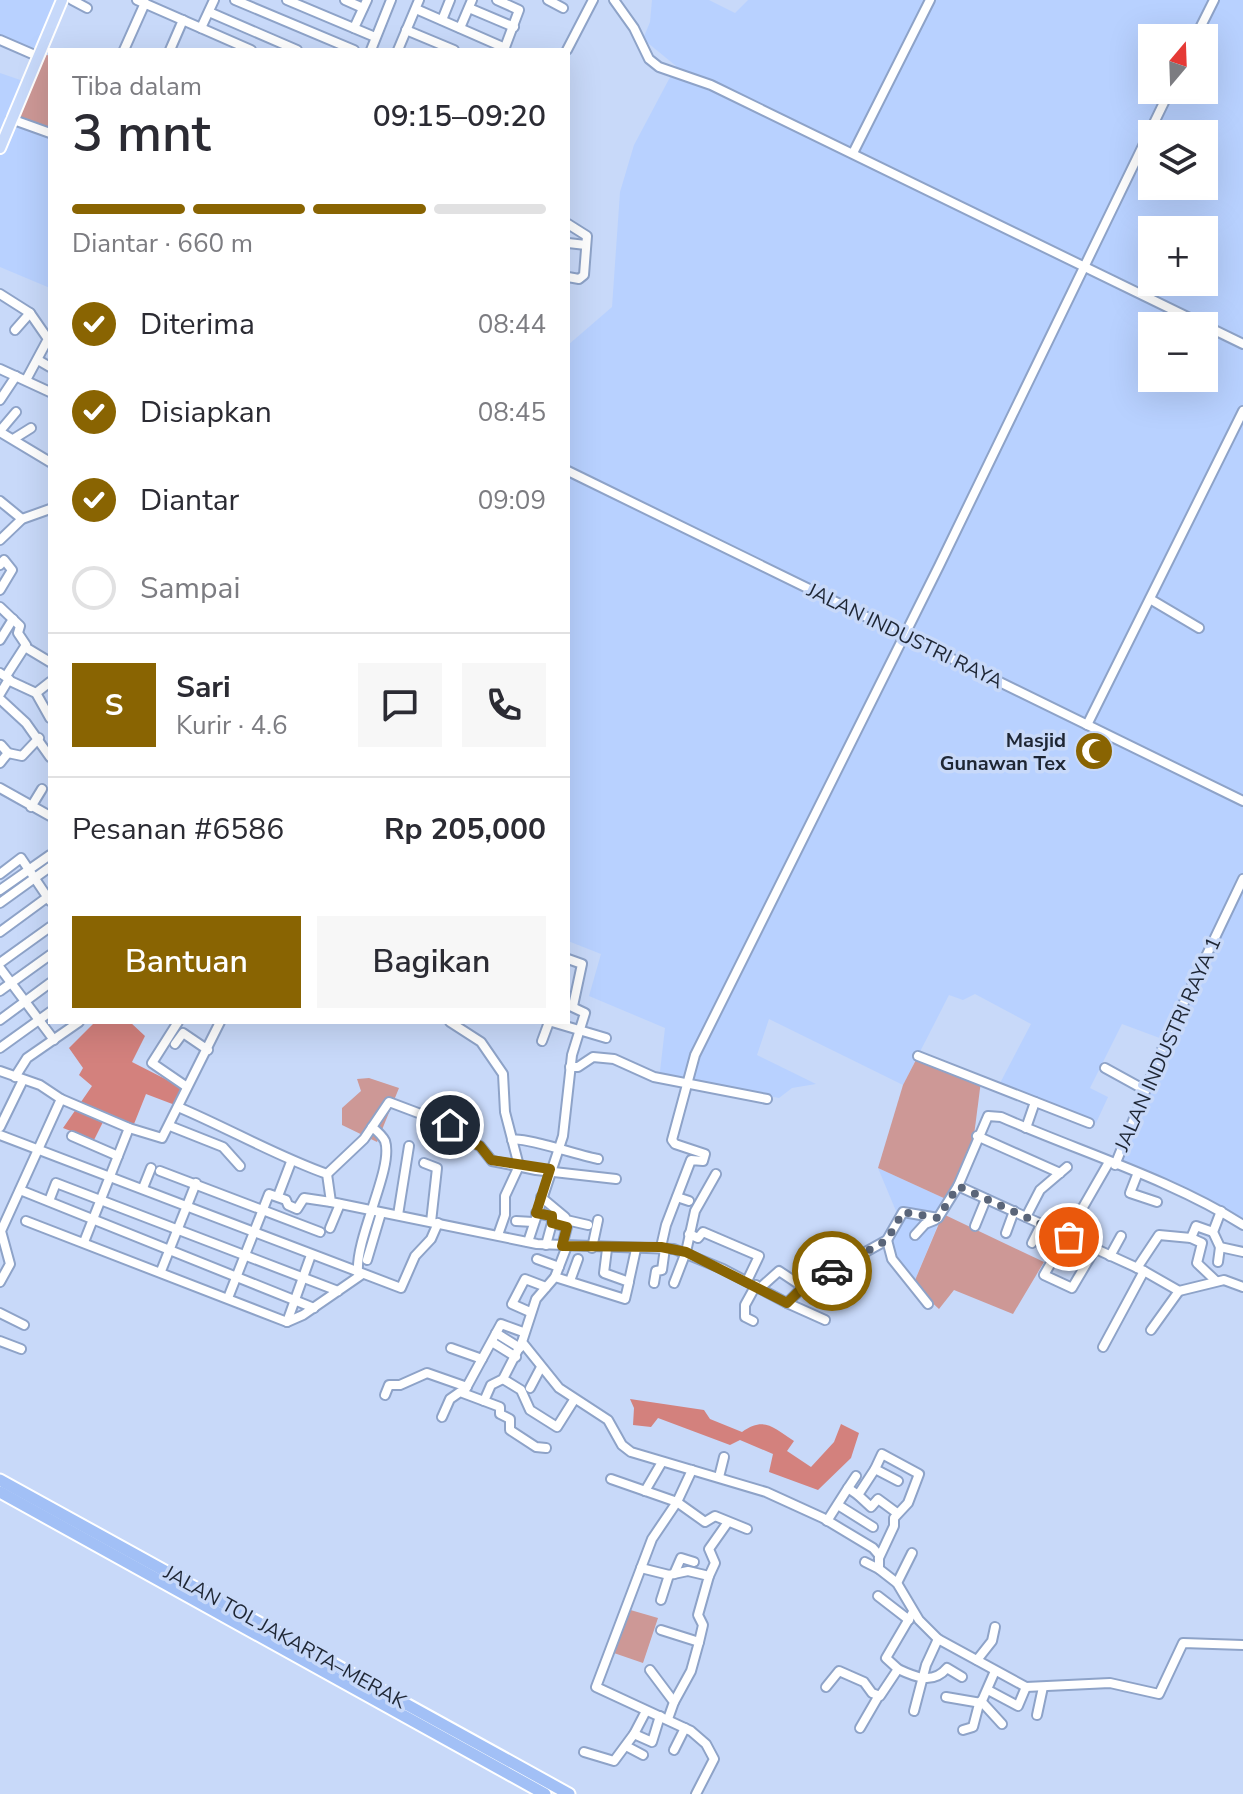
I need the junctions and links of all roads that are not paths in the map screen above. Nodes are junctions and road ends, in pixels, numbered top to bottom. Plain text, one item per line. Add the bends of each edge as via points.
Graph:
1 (62, 0) edge
2 (72, 0) edge
3 (214, 0) edge
4 (235, 0) edge
5 (287, 0) edge
6 (345, 0) edge
7 (391, 0) edge
8 (450, 0) edge
9 (497, 0) edge
10 (522, 0) edge
11 (548, 0) edge
12 (593, 0) edge
13 (614, 0) edge
14 (930, 0) edge
15 (1214, 0) edge
16 (141, 2) edge
17 (365, 4) edge
18 (417, 4) edge
19 (470, 4) edge
20 (87, 8) dead end
21 (563, 8) dead end
22 (519, 10) junction
23 (209, 12) junction
24 (183, 20) junction
25 (442, 20) junction
26 (1202, 24) edge
27 (514, 27) junction
28 (201, 28) junction
29 (354, 28) junction
30 (460, 28) junction
31 (406, 30) junction
32 (261, 34) junction
33 (375, 37) junction
34 (0, 40) edge
35 (432, 46) edge
36 (125, 48) edge
37 (171, 48) edge
38 (247, 48) edge
39 (253, 48) edge
40 (292, 48) edge
41 (349, 48) edge
42 (372, 48) edge
43 (399, 48) edge
44 (502, 48) edge
45 (504, 48) edge
46 (568, 48) edge
47 (37, 56) junction
48 (1163, 104) edge
49 (11, 119) junction
50 (48, 132) edge
51 (0, 148) edge
52 (853, 153) junction
53 (570, 226) edge
54 (570, 243) edge
55 (586, 245) junction
56 (1084, 267) junction
57 (570, 277) edge
58 (0, 294) edge
59 (30, 313) junction
60 (15, 330) dead end
61 (1243, 344) edge
62 (38, 360) junction
63 (48, 366) edge
64 (0, 369) edge
65 (16, 376) junction
66 (26, 380) junction
67 (48, 391) edge
68 (0, 400) edge
69 (1243, 411) edge
70 (16, 412) dead end
71 (31, 428) dead end
72 (0, 431) edge
73 (15, 438) junction
74 (48, 461) edge
75 (570, 472) edge
76 (0, 501) edge
77 (48, 510) edge
78 (22, 519) junction
79 (0, 524) edge
80 (9, 531) junction
81 (0, 540) edge
82 (0, 565) edge
83 (0, 590) edge
84 (1150, 599) junction
85 (0, 607) edge
86 (13, 619) junction
87 (1199, 628) dead end
88 (904, 636) junction
89 (0, 640) edge
90 (25, 647) junction
91 (48, 661) edge
92 (5, 676) edge
93 (48, 684) edge
94 (36, 693) junction
95 (0, 696) edge
96 (48, 712) edge
97 (1087, 725) junction
98 (44, 742) edge
99 (1, 745) edge
100 (8, 753) junction
101 (0, 763) edge
102 (0, 788) edge
103 (42, 789) dead end
104 (1243, 801) edge
105 (31, 807) junction
106 (48, 815) edge
107 (48, 856) edge
108 (48, 868) edge
109 (29, 870) junction
110 (0, 874) edge
111 (35, 878) junction
112 (1243, 879) edge
113 (0, 890) edge
114 (48, 897) edge
115 (48, 899) edge
116 (0, 903) edge
117 (48, 929) edge
118 (0, 932) edge
119 (48, 956) edge
120 (570, 960) edge
121 (0, 966) edge
122 (11, 983) junction
123 (48, 985) edge
124 (572, 989) edge
125 (0, 991) edge
126 (25, 1002) junction
127 (570, 1006) edge
128 (48, 1014) edge
129 (0, 1020) edge
130 (38, 1021) junction
131 (76, 1024) edge
132 (177, 1024) edge
133 (219, 1024) edge
134 (453, 1024) edge
135 (550, 1024) edge
136 (558, 1024) edge
137 (580, 1030) junction
138 (606, 1038) dead end
139 (54, 1040) junction
140 (542, 1041) dead end
141 (175, 1044) dead end
142 (0, 1048) edge
143 (208, 1050) junction
144 (918, 1056) dead end
145 (570, 1067) junction
146 (1105, 1068) dead end
147 (0, 1071) edge
148 (19, 1078) junction
149 (686, 1082) junction
150 (187, 1087) junction
151 (1145, 1090) junction
152 (61, 1099) junction
153 (767, 1099) dead end
154 (1035, 1102) junction
155 (178, 1107) junction
156 (1089, 1123) dead end
157 (170, 1126) junction
158 (0, 1127) edge
159 (372, 1127) junction
160 (129, 1128) junction
161 (1026, 1128) junction
162 (0, 1135) edge
163 (72, 1136) dead end
164 (977, 1136) junction
165 (512, 1140) junction
166 (409, 1146) dead end
167 (37, 1151) junction
168 (557, 1151) junction
169 (118, 1156) junction
170 (598, 1159) dead end
171 (291, 1162) junction
172 (424, 1163) dead end
173 (1112, 1164) junction
174 (240, 1166) dead end
175 (519, 1166) junction
176 (550, 1169) junction
177 (327, 1174) junction
178 (716, 1174) dead end
179 (1137, 1175) junction
180 (109, 1177) junction
181 (616, 1179) dead end
182 (196, 1183) junction
183 (958, 1186) junction
184 (143, 1188) junction
185 (20, 1190) junction
186 (278, 1196) junction
187 (541, 1197) junction
188 (677, 1197) junction
189 (100, 1199) junction
190 (986, 1199) junction
191 (49, 1201) junction
192 (689, 1201) dead end
193 (1157, 1202) dead end
194 (335, 1203) junction
195 (186, 1206) junction
196 (262, 1209) junction
197 (371, 1211) junction
198 (1014, 1211) junction
199 (1221, 1211) junction
200 (4, 1213) edge
201 (381, 1213) junction
202 (398, 1215) junction
203 (1026, 1217) junction
204 (535, 1218) junction
205 (92, 1219) junction
206 (552, 1219) junction
207 (567, 1219) junction
208 (936, 1219) junction
209 (598, 1220) dead end
210 (26, 1221) dead end
211 (516, 1221) dead end
212 (434, 1222) junction
213 (1042, 1223) junction
214 (588, 1225) dead end
215 (1243, 1225) edge
216 (975, 1226) dead end
217 (177, 1229) junction
218 (253, 1232) junction
219 (1213, 1232) junction
220 (1006, 1233) dead end
221 (689, 1234) junction
222 (498, 1235) junction
223 (915, 1235) dead end
224 (1068, 1236) junction
225 (1121, 1236) dead end
226 (1191, 1238) junction
227 (887, 1240) junction
228 (84, 1242) junction
229 (528, 1242) junction
230 (1032, 1243) dead end
231 (546, 1245) junction
232 (564, 1246) junction
233 (1220, 1247) junction
234 (592, 1248) junction
235 (663, 1248) junction
236 (169, 1249) junction
237 (607, 1249) junction
238 (636, 1249) junction
239 (1095, 1249) junction
240 (686, 1252) junction
241 (1243, 1252) edge
242 (245, 1255) junction
243 (311, 1255) junction
244 (1110, 1256) junction
245 (537, 1259) dead end
246 (578, 1259) dead end
247 (367, 1260) dead end
248 (1218, 1262) dead end
249 (559, 1267) junction
250 (1140, 1269) junction
251 (161, 1271) junction
252 (359, 1274) junction
253 (236, 1276) junction
254 (303, 1277) junction
255 (555, 1277) junction
256 (570, 1281) junction
257 (629, 1281) junction
258 (1216, 1281) junction
259 (0, 1282) edge
260 (654, 1283) dead end
261 (674, 1283) dead end
262 (755, 1285) junction
263 (546, 1287) junction
264 (803, 1287) junction
265 (1243, 1287) edge
266 (338, 1291) junction
267 (1179, 1291) junction
268 (228, 1298) junction
269 (295, 1300) junction
270 (787, 1303) junction
271 (928, 1304) dead end
272 (314, 1308) junction
273 (530, 1312) junction
274 (0, 1313) edge
275 (825, 1320) dead end
276 (753, 1321) dead end
277 (287, 1322) junction
278 (24, 1325) dead end
279 (1151, 1330) dead end
280 (494, 1338) junction
281 (0, 1341) edge
282 (520, 1345) junction
283 (1103, 1347) dead end
284 (451, 1348) dead end
285 (21, 1349) dead end
286 (482, 1359) junction
287 (540, 1369) junction
288 (503, 1379) junction
289 (530, 1388) dead end
290 (466, 1390) junction
291 (385, 1395) dead end
292 (573, 1399) junction
293 (484, 1401) junction
294 (442, 1417) dead end
295 (546, 1448) dead end
296 (724, 1457) dead end
297 (662, 1462) junction
298 (875, 1469) junction
299 (692, 1470) junction
300 (856, 1476) dead end
301 (719, 1477) junction
302 (611, 1479) dead end
303 (0, 1480) edge
304 (898, 1481) dead end
305 (848, 1488) junction
306 (645, 1491) junction
307 (0, 1492) edge
308 (858, 1495) junction
309 (677, 1502) junction
310 (838, 1505) junction
311 (897, 1513) junction
312 (851, 1514) junction
313 (827, 1521) junction
314 (728, 1522) junction
315 (873, 1527) dead end
316 (747, 1529) dead end
317 (841, 1529) junction
318 (912, 1553) dead end
319 (879, 1558) junction
320 (694, 1562) dead end
321 (865, 1562) dead end
322 (641, 1568) junction
323 (879, 1569) junction
324 (671, 1574) junction
325 (709, 1576) junction
326 (897, 1583) junction
327 (878, 1596) dead end
328 (661, 1600) dead end
329 (911, 1616) junction
330 (995, 1627) dead end
331 (661, 1630) dead end
332 (938, 1639) junction
333 (699, 1642) junction
334 (1243, 1645) edge
335 (977, 1660) junction
336 (898, 1669) junction
337 (650, 1670) dead end
338 (995, 1671) junction
339 (962, 1677) dead end
340 (921, 1680) junction
341 (826, 1687) dead end
342 (1026, 1687) junction
343 (1043, 1687) junction
344 (988, 1690) junction
345 (878, 1697) junction
346 (946, 1697) dead end
347 (674, 1702) junction
348 (980, 1702) junction
349 (646, 1711) junction
350 (914, 1711) dead end
351 (1037, 1715) dead end
352 (664, 1718) junction
353 (1002, 1724) dead end
354 (685, 1728) junction
355 (860, 1728) dead end
356 (963, 1730) dead end
357 (634, 1734) junction
358 (626, 1746) junction
359 (674, 1750) dead end
360 (584, 1752) dead end
361 (643, 1755) dead end
362 (545, 1794) edge
363 (569, 1794) edge
364 (696, 1794) edge

1 - 47 main road
2 - 20 street
3 - 23 street
4 - 41 street
5 - 29 street
6 - 17 street
7 - 33 street
8 - 25 street
9 - 22 street
10 - 22 street
11 - 21 street
12 - 46 street
13 - 52 street via 643,51 659,67 711,85
14 - 52 street
15 - 26 street
16 - 24 street
16 - 36 street
17 - 29 street
18 - 25 street
18 - 31 street
19 - 27 street
19 - 30 street
22 - 27 street
23 - 28 street
23 - 32 street
24 - 28 street
24 - 37 street
25 - 30 street
27 - 45 street
28 - 38 street
29 - 33 street
30 - 44 street
31 - 35 street
31 - 43 street
32 - 39 street
32 - 40 street
33 - 42 street
34 - 47 street
47 - 49 main road
48 - 56 street
49 - 50 street
49 - 51 main road
52 - 56 street
53 - 55 street via 587,234
54 - 55 street
55 - 57 street via 584,275
56 - 61 street
56 - 88 street
58 - 59 street
59 - 60 street
59 - 62 street via 48,339
62 - 63 street
62 - 66 street
64 - 65 street
65 - 66 street
65 - 68 street
66 - 67 street
69 - 84 street
70 - 72 street
71 - 73 street
72 - 73 street
73 - 74 street
75 - 88 street, JALAN INDUSTRI RAYA
76 - 78 street
77 - 78 street
78 - 80 street
79 - 80 street
80 - 81 street
82 - 83 street via 4,560 12,570
84 - 87 street
84 - 97 street
85 - 86 street
86 - 89 street
86 - 90 street
88 - 97 street, JALAN INDUSTRI RAYA
88 - 149 street via 705,1034
90 - 91 street
90 - 92 street
92 - 94 street
92 - 95 street
93 - 94 street
94 - 96 street
95 - 98 street
97 - 104 street, JALAN INDUSTRI RAYA
98 - 100 street via 22,756
99 - 100 street
100 - 101 street
102 - 105 street
103 - 105 street
105 - 106 street
107 - 109 street
108 - 111 street
109 - 110 street via 20,858
109 - 111 street
109 - 113 street
111 - 114 street
111 - 116 street
112 - 151 street, JALAN INDUSTRI RAYA 1
115 - 118 street
117 - 121 street
119 - 122 street
120 - 124 street via 582,964
121 - 122 street
122 - 125 street
122 - 126 street
123 - 126 street
124 - 127 street
126 - 129 street
126 - 130 street
127 - 137 street via 584,1011
128 - 130 street
130 - 139 street
130 - 142 street
131 - 139 street
132 - 150 street via 152,1063
133 - 143 street
134 - 165 street via 481,1042 503,1074
135 - 140 street
136 - 137 street
137 - 138 street
137 - 145 street
139 - 148 street via 27,1058
141 - 143 street via 183,1033
143 - 150 street
144 - 154 street
145 - 149 street via 598,1056 624,1061 654,1077
145 - 168 street via 564,1132
146 - 151 street
147 - 148 street
148 - 152 street
148 - 158 street
149 - 153 street
149 - 188 street via 673,1142 705,1154 703,1161 691,1160
150 - 155 street
151 - 173 street, JALAN INDUSTRI RAYA 1
152 - 160 street
152 - 167 street
154 - 156 street
154 - 161 street
155 - 157 street
155 - 171 street
157 - 160 street via 158,1138
157 - 174 street via 223,1147
159 - 175 street via 389,1102 451,1126 453,1135 480,1146 491,1160
159 - 177 street
159 - 197 street via 385,1148
160 - 169 street
161 - 164 street via 988,1116
161 - 173 street
162 - 167 street
163 - 169 street
164 - 183 street
164 - 203 street via 1064,1170 1036,1196
165 - 168 street via 522,1138
165 - 175 street
166 - 202 street
167 - 180 street
167 - 185 street
168 - 170 street
168 - 176 street
169 - 180 street
171 - 177 street
171 - 186 street
172 - 212 street via 437,1168
173 - 179 street
173 - 224 street, JALAN INDUSTRI RAYA 1
175 - 176 street
175 - 222 street via 505,1196
176 - 181 street
176 - 187 street
177 - 194 street
178 - 221 street
179 - 193 street via 1130,1193
179 - 199 street
180 - 184 street
180 - 189 street
182 - 184 street via 155,1169
182 - 195 street
182 - 196 street
183 - 190 street
183 - 208 street
184 - 195 street
185 - 191 street
185 - 200 street
186 - 194 street via 297,1209 304,1198
186 - 196 street via 269,1194
187 - 204 street
187 - 207 street
188 - 192 street
188 - 235 street
189 - 191 street via 56,1183
189 - 205 street
189 - 217 street
190 - 198 street
190 - 216 street
191 - 205 street
194 - 196 street via 325,1230
194 - 197 street
195 - 217 street
195 - 218 street
196 - 218 street
197 - 201 street
197 - 252 street via 356,1258
198 - 203 street
198 - 220 street
199 - 215 street
199 - 219 street
200 - 259 street via 1,1233 10,1264
201 - 202 street
201 - 247 street
202 - 212 street
203 - 213 street
204 - 206 street
204 - 211 street
204 - 229 street
205 - 228 street
205 - 236 street
206 - 207 street
206 - 231 street
206 - 232 street via 567,1227
207 - 214 street
208 - 223 street
208 - 227 street via 903,1212
209 - 234 street
210 - 228 street
212 - 222 street
212 - 252 street via 431,1239 415,1256 401,1288
213 - 224 street
213 - 230 street
217 - 236 street
217 - 242 street
218 - 242 street
218 - 243 street
219 - 226 street via 1196,1226
219 - 233 street
221 - 240 street
221 - 262 street via 698,1238 703,1232 759,1256
222 - 229 street
224 - 239 street
224 - 239 street, JALAN INDUSTRI RAYA 1 via 1043,1274 1067,1289
225 - 244 street
226 - 250 street via 1159,1235
226 - 258 street via 1202,1243 1197,1263
227 - 264 street
227 - 271 street via 892,1259
228 - 251 street
229 - 231 street
231 - 232 street
232 - 234 street
232 - 249 street
233 - 241 street
233 - 248 street
234 - 237 street
235 - 238 street
235 - 240 street
235 - 260 street via 662,1270 656,1271
236 - 251 street
236 - 253 street
237 - 238 street
237 - 257 street via 604,1273
238 - 257 street
239 - 244 street
240 - 261 street
240 - 262 street
242 - 253 street
242 - 254 street
243 - 252 street
243 - 254 street
244 - 250 street
245 - 249 street
246 - 256 street
249 - 255 street
250 - 267 street
250 - 283 street
251 - 268 street
252 - 266 street
253 - 268 street
253 - 269 street
254 - 266 street
254 - 269 street
255 - 256 street
255 - 263 street
256 - 257 street via 624,1299
258 - 265 street
258 - 267 street
262 - 264 street via 779,1271
262 - 270 street
262 - 276 street via 745,1305 745,1317
263 - 273 street
263 - 273 street via 525,1279 512,1304
264 - 270 street
266 - 272 street
267 - 279 street
268 - 277 street
269 - 272 street
269 - 277 street
270 - 275 street
272 - 277 street
273 - 282 street
274 - 278 street
280 - 282 street
280 - 282 street via 501,1324
280 - 286 street
281 - 285 street
282 - 287 street
282 - 288 street
284 - 286 street
286 - 290 street
287 - 289 street
287 - 292 street
288 - 292 street via 521,1390 529,1410 557,1427
288 - 293 street via 491,1385
290 - 291 street via 427,1373 389,1385
290 - 293 street
290 - 294 street via 451,1397
292 - 297 street via 608,1420 622,1445
293 - 295 street via 500,1407 500,1414 510,1419 510,1430 522,1440
296 - 301 street
297 - 299 street
297 - 306 street
298 - 304 street
298 - 308 street
298 - 311 street via 878,1452 919,1474 908,1503
299 - 301 street
299 - 309 street
300 - 305 street
301 - 313 street
302 - 306 street
303 - 363 highway, JALAN TOL JAKARTA–MERAK
305 - 308 street
305 - 310 street
306 - 309 street
307 - 362 highway, JALAN TOL JAKARTA–MERAK
308 - 311 street via 871,1507 878,1499
309 - 314 street via 706,1522 714,1516
309 - 322 street via 652,1539
310 - 312 street
310 - 313 street
311 - 319 street
312 - 315 street
312 - 317 street
313 - 317 street
314 - 316 street
314 - 325 street via 709,1549 715,1563
317 - 319 street via 873,1548
318 - 326 street
319 - 323 street
320 - 324 street via 681,1558
321 - 323 street
322 - 324 street
322 - 349 street via 596,1687
323 - 326 street
324 - 325 street
324 - 328 street
325 - 333 street via 698,1614 703,1624
326 - 329 street
327 - 329 street
329 - 332 street
329 - 336 street via 886,1658
330 - 335 street via 992,1641
331 - 333 street
332 - 335 street
332 - 340 street
333 - 347 street
334 - 343 street via 1183,1643 1161,1694 1110,1683
335 - 338 street
336 - 340 street
336 - 345 street
337 - 347 street
338 - 342 street
338 - 344 street
339 - 340 street via 947,1668
340 - 350 street
341 - 345 street via 839,1671 864,1682
342 - 343 street
342 - 344 street via 1018,1706
343 - 351 street
344 - 348 street
345 - 355 street
346 - 348 street
347 - 352 street
348 - 353 street
348 - 356 street via 973,1727
349 - 352 street
349 - 357 street
352 - 354 street
352 - 357 street via 652,1742
354 - 359 street
354 - 364 street via 706,1744 714,1759
357 - 358 street
358 - 360 street via 612,1762
358 - 361 street

